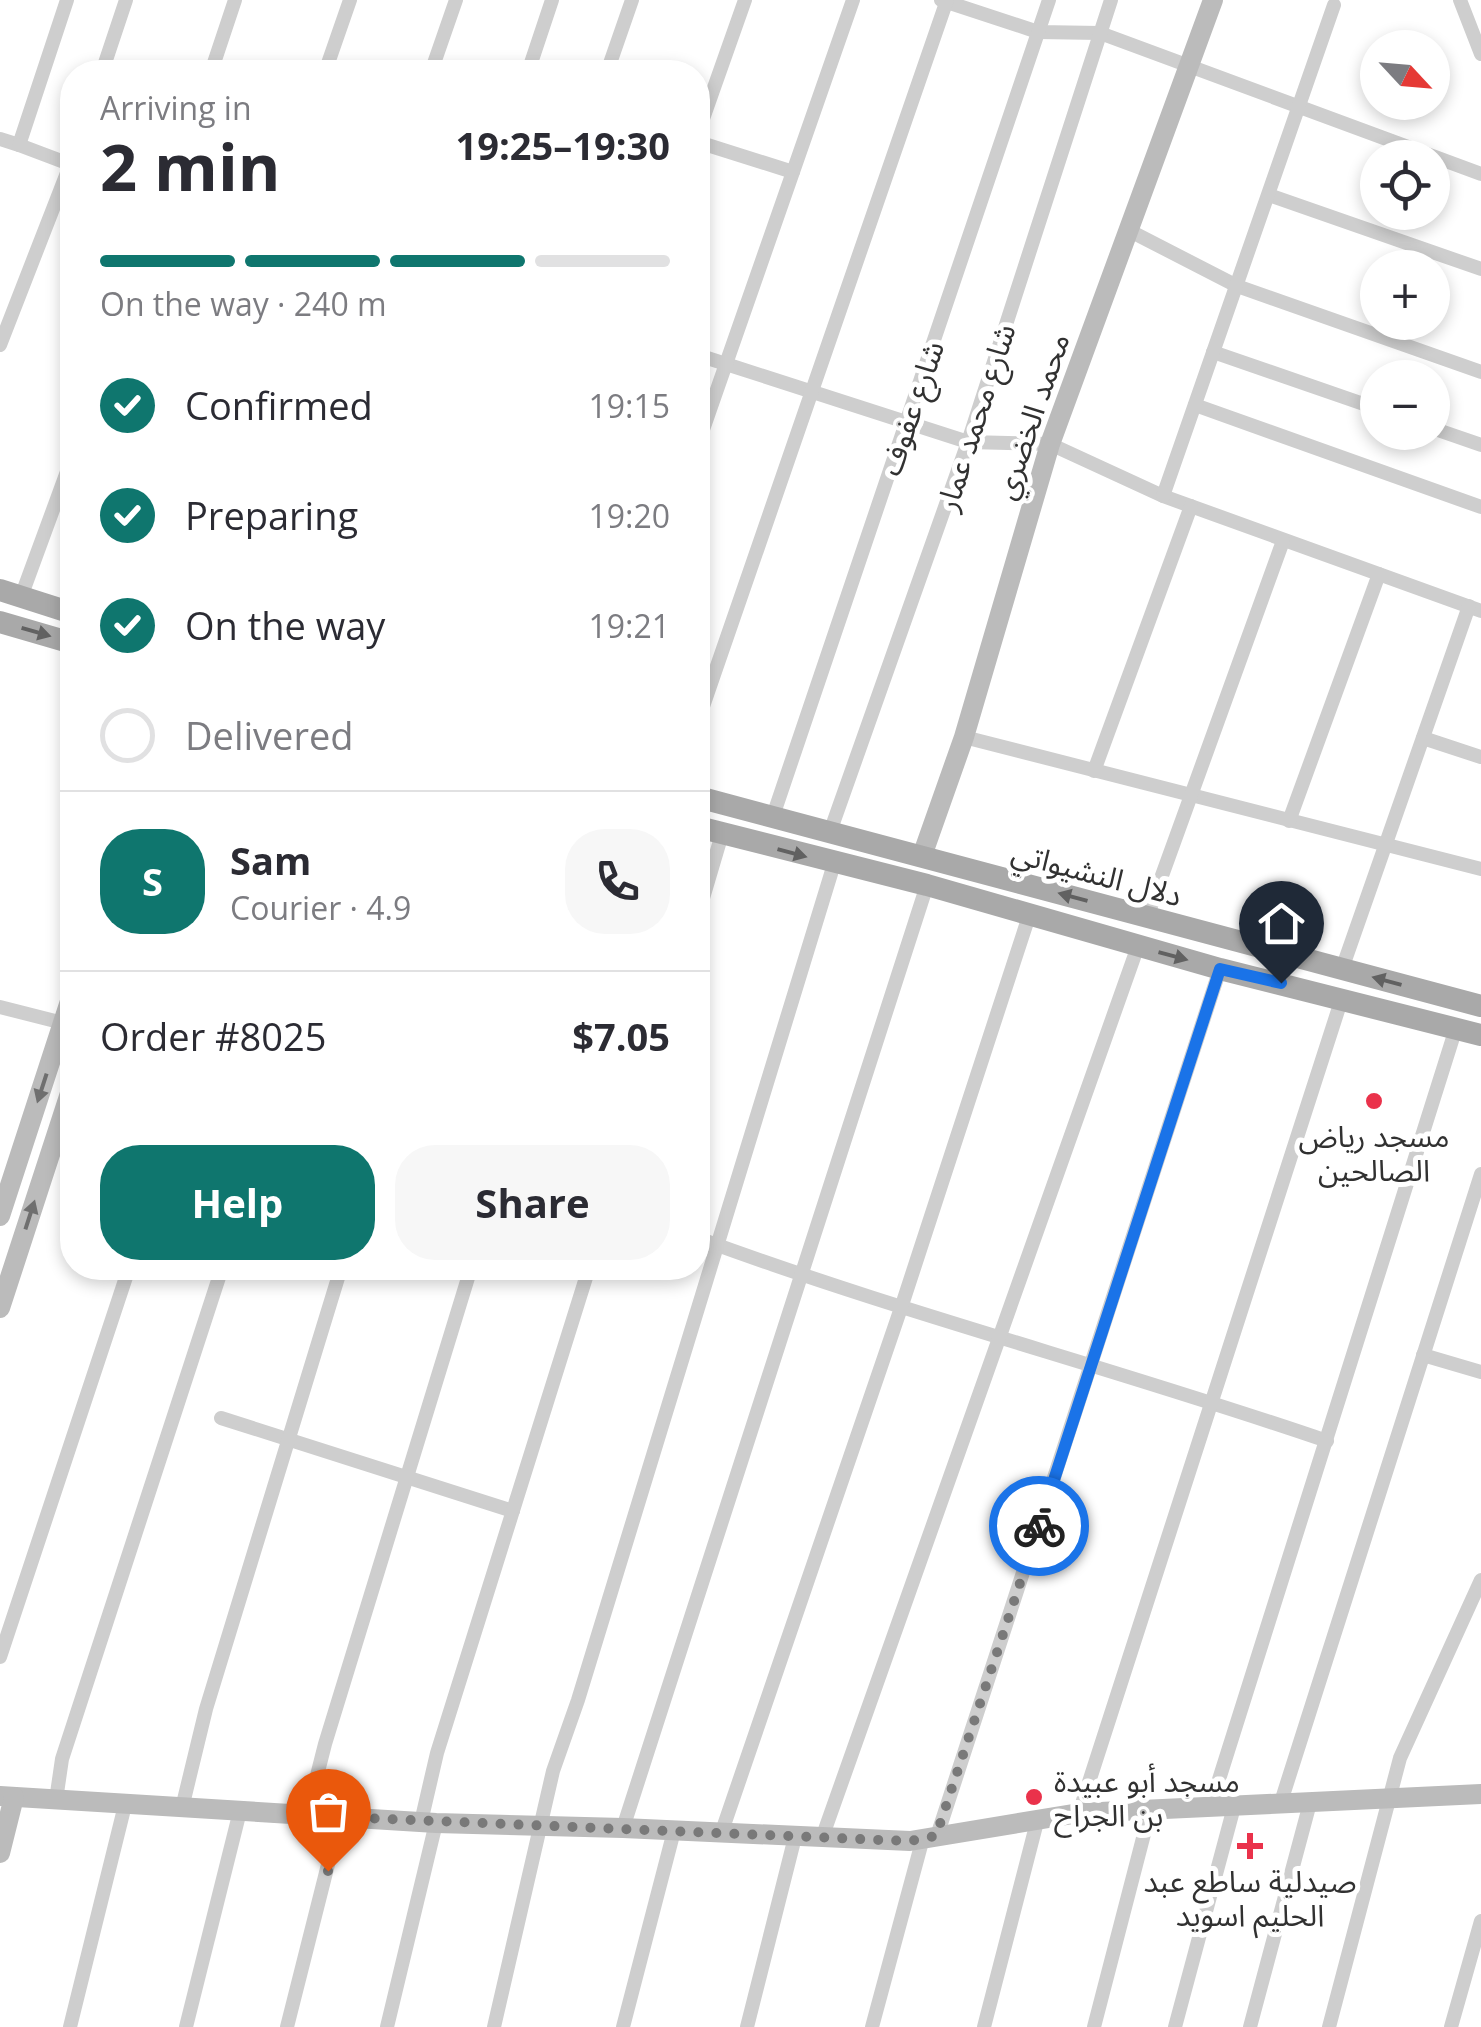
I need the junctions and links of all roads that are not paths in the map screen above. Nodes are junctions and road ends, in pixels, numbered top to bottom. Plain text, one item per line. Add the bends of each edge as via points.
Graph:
1 (67, 0) edge
2 (126, 0) edge
3 (235, 0) edge
4 (350, 0) edge
5 (456, 0) edge
6 (552, 0) edge
7 (632, 0) edge
8 (745, 0) edge
9 (854, 0) edge
10 (1050, 0) edge
11 (1111, 0) edge
12 (1212, 0) edge
13 (1460, 0) edge
14 (945, 1) edge
15 (1334, 5) dead end
16 (1038, 32) junction
17 (1100, 33) junction
18 (1481, 54) edge
19 (106, 60) edge
20 (215, 60) edge
21 (329, 60) edge
22 (436, 60) edge
23 (532, 60) edge
24 (611, 60) edge
25 (1188, 63) junction
26 (710, 99) edge
27 (1297, 108) junction
28 (0, 139) edge
29 (19, 145) junction
30 (710, 146) edge
31 (60, 159) edge
32 (793, 172) junction
33 (1481, 174) edge
34 (60, 193) edge
35 (1268, 195) junction
36 (1130, 231) junction
37 (1481, 269) edge
38 (1237, 286) junction
39 (0, 345) edge
40 (1214, 352) junction
41 (710, 359) edge
42 (726, 364) junction
43 (1481, 372) edge
44 (812, 392) junction
45 (1360, 403) edge
46 (1195, 405) junction
47 (710, 410) edge
48 (906, 422) junction
49 (1450, 434) edge
50 (968, 442) junction
51 (1050, 444) junction
52 (1481, 445) edge
53 (60, 485) edge
54 (1163, 496) junction
55 (1191, 506) junction
56 (1481, 508) edge
57 (1284, 541) junction
58 (1379, 574) junction
59 (11, 593) edge
60 (1475, 608) edge
61 (60, 609) edge
62 (0, 622) edge
63 (60, 640) edge
64 (710, 686) edge
65 (964, 737) junction
66 (1423, 738) junction
67 (1481, 757) edge
68 (1094, 771) junction
69 (1190, 796) junction
70 (710, 800) edge
71 (773, 816) junction
72 (1289, 821) junction
73 (710, 831) edge
74 (830, 832) junction
75 (722, 834) junction
76 (1384, 845) junction
77 (922, 856) junction
78 (834, 864) junction
79 (1481, 869) edge
80 (710, 874) edge
81 (921, 884) junction
82 (1029, 916) junction
83 (1146, 918) junction
84 (1138, 946) junction
85 (1220, 969) junction
86 (1342, 969) junction
87 (1342, 998) junction
88 (1481, 1006) edge
89 (0, 1007) edge
90 (60, 1023) edge
91 (1456, 1028) junction
92 (60, 1033) edge
93 (1481, 1035) edge
94 (60, 1124) edge
95 (1481, 1174) edge
96 (0, 1216) edge
97 (710, 1242) edge
98 (716, 1244) junction
99 (710, 1264) edge
100 (802, 1275) junction
101 (125, 1280) edge
102 (218, 1280) edge
103 (337, 1280) edge
104 (466, 1280) edge
105 (585, 1280) edge
106 (705, 1280) edge
107 (902, 1306) junction
108 (0, 1308) edge
109 (1000, 1337) junction
110 (1423, 1355) junction
111 (1091, 1366) junction
112 (1481, 1372) edge
113 (1214, 1402) junction
114 (221, 1418) dead end
115 (288, 1439) junction
116 (1326, 1441) junction
117 (406, 1476) junction
118 (513, 1511) junction
119 (1481, 1580) edge
120 (0, 1656) edge
121 (1481, 1794) edge
122 (7, 1797) edge
123 (1389, 1799) junction
124 (56, 1800) junction
125 (1310, 1803) junction
126 (126, 1804) junction
127 (1280, 1805) junction
128 (1234, 1807) junction
129 (182, 1808) junction
130 (1210, 1808) junction
131 (240, 1811) junction
132 (1150, 1811) junction
133 (1080, 1813) junction
134 (307, 1815) junction
135 (340, 1817) junction
136 (1038, 1818) junction
137 (429, 1822) junction
138 (541, 1824) junction
139 (623, 1828) junction
140 (674, 1831) junction
141 (721, 1834) junction
142 (795, 1837) junction
143 (930, 1837) junction
144 (822, 1838) junction
145 (0, 1854) edge
146 (1481, 1921) edge
147 (70, 2027) edge
148 (186, 2027) edge
149 (288, 2027) edge
150 (388, 2027) edge
151 (494, 2027) edge
152 (623, 2027) edge
153 (747, 2027) edge
154 (872, 2027) edge
155 (984, 2027) edge
156 (1094, 2027) edge
157 (1175, 2027) edge
158 (1250, 2027) edge
159 (1329, 2027) edge
160 (1451, 2027) edge

1 - 29 street
2 - 19 street
3 - 20 street
4 - 21 street
5 - 22 street
6 - 23 street
7 - 24 street
8 - 26 street
9 - 32 street
10 - 16 street, شارع عفوف
11 - 17 street, شارع محمد عمار
12 - 25 street, محمد الخضري
13 - 18 street
14 - 16 street
14 - 44 street
15 - 27 street
16 - 17 street
16 - 48 street, شارع عفوف
17 - 25 street
17 - 50 street, شارع محمد عمار
25 - 27 street
25 - 36 street, محمد الخضري
27 - 33 street
27 - 35 street
28 - 29 street
29 - 31 street
30 - 32 street
32 - 42 street
34 - 39 street
35 - 37 street
35 - 38 street
36 - 38 street
36 - 51 street, محمد الخضري
38 - 40 street
38 - 43 street
40 - 45 street
40 - 46 street
41 - 42 street
42 - 44 street
42 - 47 street
44 - 48 street
44 - 64 street
46 - 54 street
46 - 56 street
48 - 50 street
48 - 71 street, شارع عفوف
49 - 52 street
50 - 51 street
50 - 74 street, شارع محمد عمار
51 - 54 street
51 - 65 street, محمد الخضري
53 - 59 street
54 - 55 street
55 - 57 street
55 - 68 street
57 - 58 street
57 - 69 street
58 - 60 street
58 - 72 street
59 - 61 main road
60 - 66 street
62 -> 63 main road
65 - 68 street
65 - 77 street, محمد الخضري
66 - 67 street
66 - 76 street
68 - 69 street
69 - 72 street
69 - 83 street
70 - 71 main road, دلال النشيواتي
71 - 74 main road, دلال النشيواتي
72 - 76 street
73 - 75 main road, دلال النشيواتي
74 - 77 main road, دلال النشيواتي
75 -> 78 main road, دلال النشيواتي
75 - 80 street
76 - 79 street
76 - 86 street
77 - 81 main road
83 -> 77 main road, دلال النشيواتي
78 - 81 main road, دلال النشيواتي
78 - 98 street
81 - 82 main road, دلال النشيواتي
81 - 100 street
82 - 84 main road, دلال النشيواتي
82 - 107 street
83 - 86 main road, دلال النشيواتي
84 -> 85 main road, دلال النشيواتي
84 - 109 street
85 - 87 main road, دلال النشيواتي
85 - 111 street
88 -> 86 main road, دلال النشيواتي
87 - 91 main road, دلال النشيواتي
87 - 113 street
89 - 90 street
91 - 93 main road, دلال النشيواتي
91 - 116 street
92 -> 96 street
108 -> 94 street
95 - 110 street
97 - 98 street
98 - 99 street
98 - 100 street
100 - 107 street
100 - 139 street
101 - 120 street
102 - 124 street via 62,1759
103 - 115 street
104 - 117 street
105 - 118 street
106 - 138 street
107 - 109 street
107 - 141 street
109 - 111 street
109 - 144 street
110 - 112 street
110 - 127 street
111 - 113 street
111 - 143 street
113 - 116 street
113 - 133 street
114 - 115 street
115 - 117 street
115 - 129 street
116 - 130 street
117 - 118 street
117 - 134 street
118 - 137 street via 437,1752
119 - 123 street via 1400,1758
121 - 123 street
122 - 124 street
122 - 145 street
123 - 125 street
123 - 159 street
124 - 126 street
125 - 127 street
125 - 158 street
126 - 129 street
126 - 147 street
127 - 128 street
128 - 130 street
128 - 157 street
129 - 131 street
130 - 132 street
131 - 134 street
131 - 148 street
132 - 133 street
132 - 156 street
133 - 136 street
134 - 135 street
135 - 137 street
135 - 149 street
136 - 143 street
136 - 155 street
137 - 138 street
137 - 150 street
138 - 139 street
138 - 151 street
139 - 140 street
140 - 141 street
140 - 152 street
141 - 142 street
142 - 144 street
142 - 153 street
143 - 144 street
143 - 154 street
146 - 160 street

